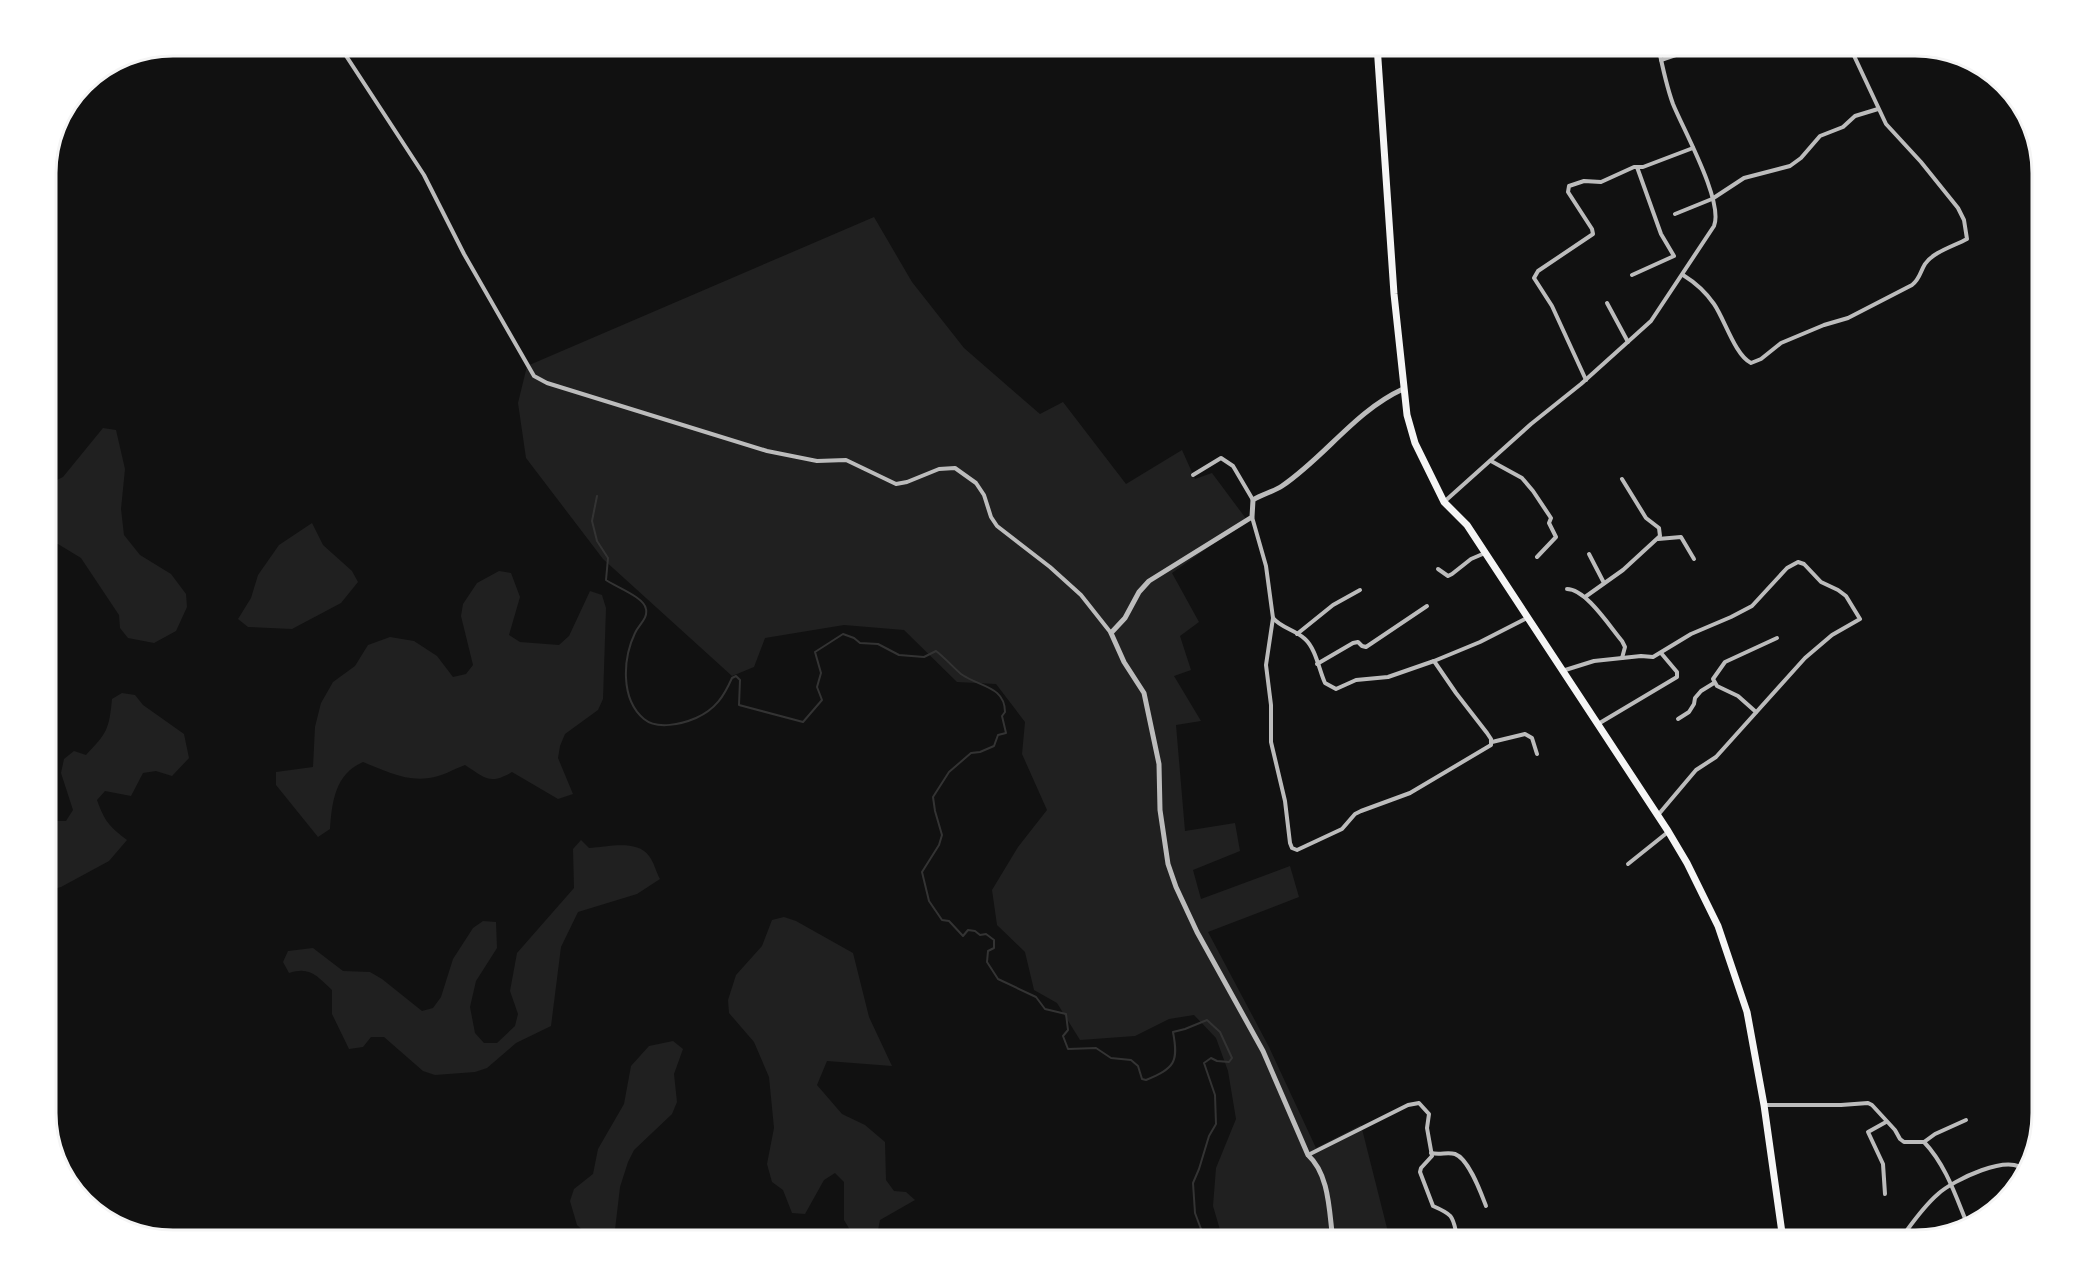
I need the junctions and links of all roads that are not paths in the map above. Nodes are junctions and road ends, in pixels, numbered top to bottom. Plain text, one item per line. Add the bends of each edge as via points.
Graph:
1 (346, 56) edge
2 (1378, 56) edge
3 (1660, 56) edge
4 (1673, 56) edge
5 (1854, 56) edge
6 (1661, 60) junction
7 (1878, 109) junction
8 (1693, 148) junction
9 (1637, 167) junction
10 (1712, 199) junction
11 (1675, 214) dead end
12 (1632, 275) dead end
13 (1683, 275) junction
14 (1607, 303) dead end
15 (1628, 342) junction
16 (1586, 380) junction
17 (1403, 389) junction
18 (1491, 461) junction
19 (1193, 475) dead end
20 (1622, 479) dead end
21 (1253, 500) junction
22 (1444, 502) junction
23 (1252, 517) junction
24 (1658, 539) junction
25 (1486, 553) junction
26 (1589, 554) dead end
27 (1537, 557) dead end
28 (1694, 559) dead end
29 (1438, 569) dead end
30 (1604, 583) junction
31 (1568, 589) dead end
32 (1360, 590) dead end
33 (1585, 597) junction
34 (1427, 606) dead end
35 (1273, 618) junction
36 (1527, 618) junction
37 (1111, 633) junction
38 (1297, 634) junction
39 (1777, 638) dead end
40 (1661, 653) junction
41 (1622, 658) junction
42 (1434, 661) junction
43 (1317, 664) junction
44 (1562, 671) junction
45 (1714, 683) junction
46 (1756, 712) junction
47 (1677, 719) dead end
48 (1598, 724) junction
49 (1492, 742) junction
50 (1537, 754) dead end
51 (1658, 816) junction
52 (1668, 831) junction
53 (1628, 864) dead end
54 (1764, 1105) junction
55 (1966, 1120) dead end
56 (1886, 1122) junction
57 (1924, 1142) junction
58 (1431, 1153) junction
59 (1308, 1155) junction
60 (2018, 1168) edge
61 (1951, 1184) junction
62 (1885, 1194) dead end
63 (1486, 1206) dead end
64 (1965, 1218) edge
65 (1331, 1230) edge
66 (1456, 1230) edge
67 (1783, 1230) edge
68 (1907, 1230) edge

1 - 37 street via 424,175 534,376 767,451 818,461 846,460 896,484 939,469 954,468 976,483 997,526 1081,595
2 - 17 highway
3 - 6 street
4 - 6 street
5 - 7 street
6 - 8 street via 1673,103
7 - 10 street via 1855,116 1843,127 1820,136 1796,162 1743,178
7 - 13 street via 1891,130 1958,208 1967,239 1929,260 1912,285 1848,318 1781,344 1753,363 1743,357 1714,304 1698,284
8 - 9 street
8 - 10 street
9 - 12 street via 1661,234 1674,256
9 - 16 street via 1601,182 1584,181 1569,186 1568,192 1593,234 1534,275
10 - 11 street
10 - 13 street via 1716,221
13 - 15 street via 1654,317
14 - 15 street
15 - 16 street
16 - 18 street
17 - 21 street via 1372,407 1282,486
17 - 22 highway via 1415,443
18 - 22 street
18 - 27 street via 1521,478 1551,518 1549,523 1556,537
19 - 21 street via 1221,458 1233,466
20 - 24 street via 1646,518 1659,528
21 - 23 street
22 - 25 highway via 1467,525
23 - 35 street via 1266,566
23 - 37 street via 1149,581
24 - 28 street via 1682,537
24 - 30 street
25 - 29 street via 1448,576
25 - 36 highway
26 - 30 street
30 - 33 street
31 - 33 street
32 - 38 street via 1332,605
33 - 41 street via 1624,644
34 - 43 street via 1366,646 1353,643
35 - 38 street
35 - 49 street via 1266,665 1271,742 1294,850 1342,829 1361,811 1410,793
36 - 42 street
36 - 44 highway
37 - 59 street via 1144,693 1159,765 1168,864 1176,887 1263,1051
38 - 43 street via 1308,643
39 - 45 street via 1725,662
40 - 41 street via 1649,658
40 - 46 street via 1691,634 1752,606 1787,568 1798,562 1804,564 1821,582 1846,596 1860,619 1817,647
40 - 48 street via 1677,672 1676,679
41 - 44 street via 1593,661
42 - 43 street via 1388,677 1356,680 1336,689 1325,683
42 - 49 street
44 - 48 highway
45 - 46 street
45 - 47 street via 1701,691 1689,712
46 - 51 street via 1716,757 1696,770
48 - 51 highway
49 - 50 street via 1525,734 1532,738
51 - 52 highway
52 - 53 street
52 - 54 highway via 1703,893 1730,957 1747,1011
54 - 56 street via 1868,1103
54 - 67 highway
55 - 57 street
56 - 57 street via 1902,1141
56 - 62 street via 1868,1132 1883,1164
57 - 61 street
58 - 59 street via 1429,1114 1414,1103
58 - 63 street via 1459,1156 1473,1173
58 - 66 street via 1421,1168 1422,1179 1433,1206 1452,1216
59 - 65 street via 1316,1162 1324,1186
60 - 61 street via 1992,1167
61 - 64 street
61 - 68 street via 1923,1209

